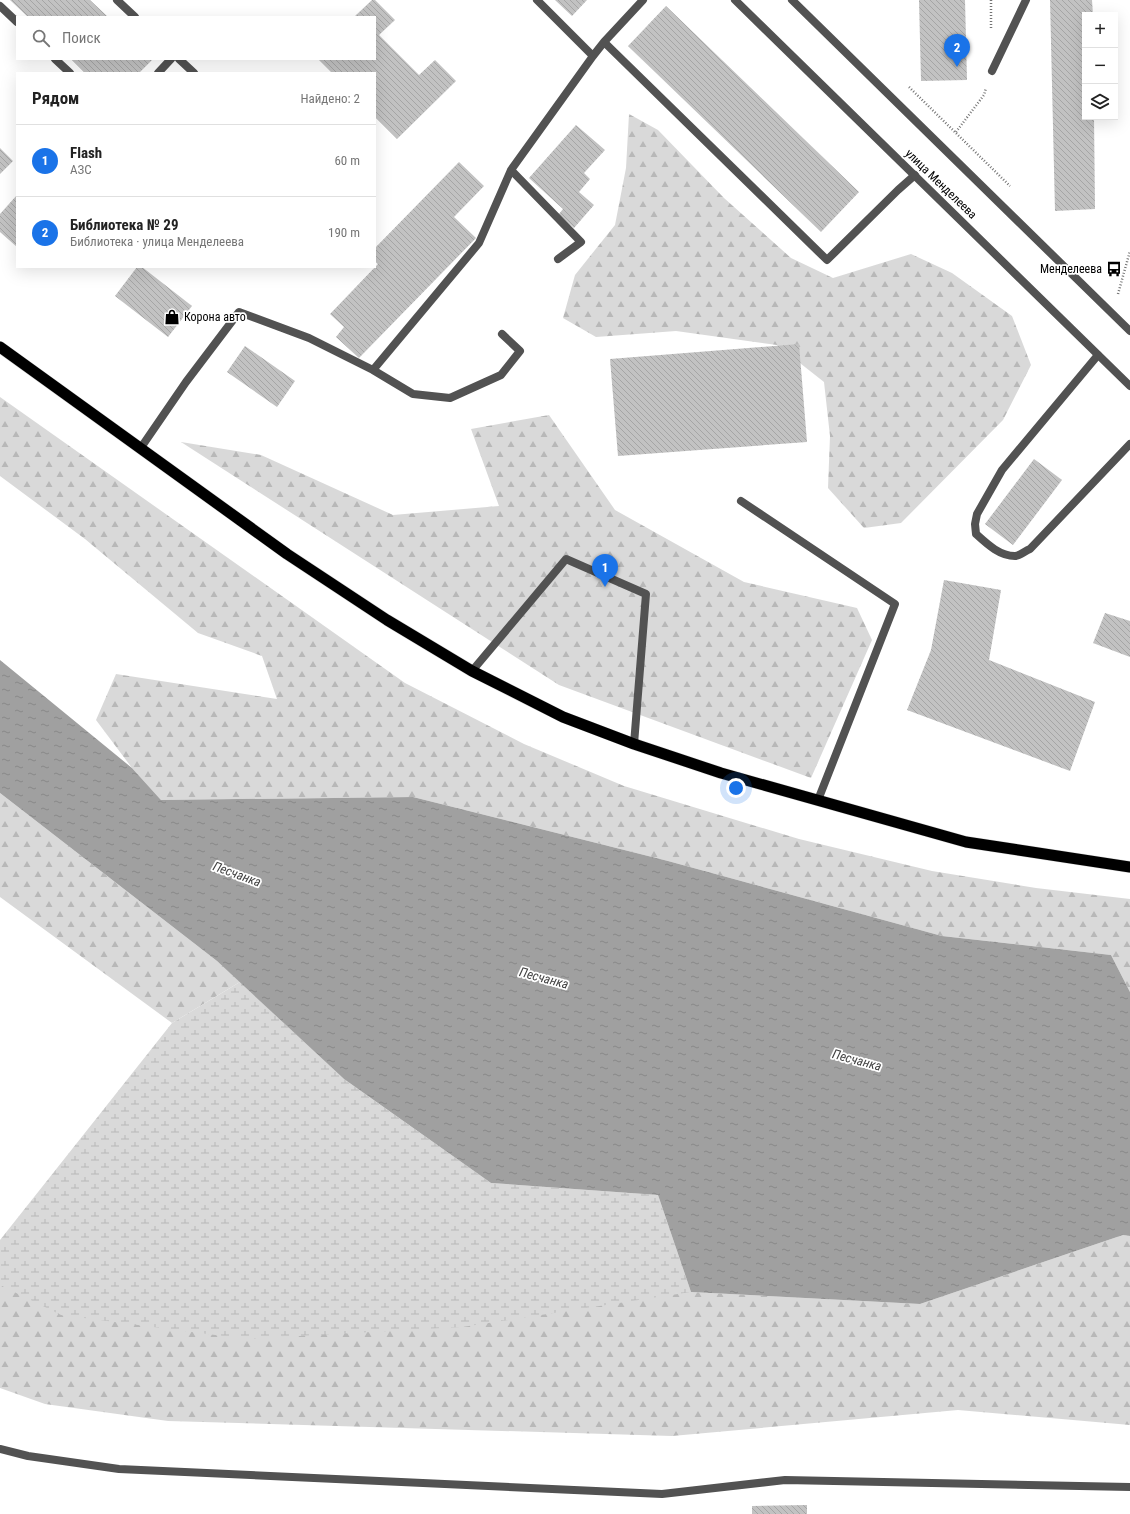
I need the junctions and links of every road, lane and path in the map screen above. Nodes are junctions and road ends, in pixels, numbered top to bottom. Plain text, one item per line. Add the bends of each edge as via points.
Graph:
1 (117, 0) edge
2 (537, 0) edge
3 (643, 0) edge
4 (735, 0) edge
5 (792, 0) edge
6 (1026, 0) edge
7 (0, 6) edge
8 (134, 16) edge
9 (16, 21) edge
10 (604, 42) junction
11 (593, 56) junction
12 (57, 60) edge
13 (170, 60) edge
14 (180, 60) edge
15 (992, 71) dead end
16 (69, 72) edge
17 (159, 72) edge
18 (193, 72) edge
19 (512, 170) junction
20 (915, 175) junction
21 (1130, 252) edge
22 (558, 259) dead end
23 (1118, 295) dead end
24 (1130, 331) edge
25 (502, 334) dead end
26 (0, 347) edge
27 (1098, 355) junction
28 (373, 370) junction
29 (1130, 386) edge
30 (1130, 444) edge
31 (140, 449) junction
32 (741, 501) dead end
33 (472, 671) junction
34 (634, 744) junction
35 (818, 800) junction
36 (1130, 867) edge
37 (0, 1449) edge
38 (1130, 1487) edge

1 - 8 street
2 - 11 street
3 - 10 street
4 - 20 street, улица Менделеева
5 - 24 street
6 - 15 street
7 - 9 street
10 - 11 street
10 - 20 street via 827,260
11 - 19 street
12 - 16 street
13 - 17 street
14 - 18 street
19 - 22 street via 581,242
19 - 28 street via 479,242
20 - 27 street, улица Менделеева
21 - 23 path
25 - 28 street via 520,351 501,375 450,398 413,394
26 - 31 highway
27 - 29 street, улица Менделеева
27 - 30 street via 1002,470 977,514 976,534 990,547 1003,554 1016,556 1030,549
28 - 31 street via 309,338 239,312
31 - 33 highway via 286,554 387,620
32 - 35 street via 895,604
33 - 34 highway via 563,717
33 - 34 street via 566,559 646,594
34 - 35 highway via 721,773
35 - 36 highway via 966,842
37 - 38 street via 28,1456 119,1469 662,1494 785,1480

